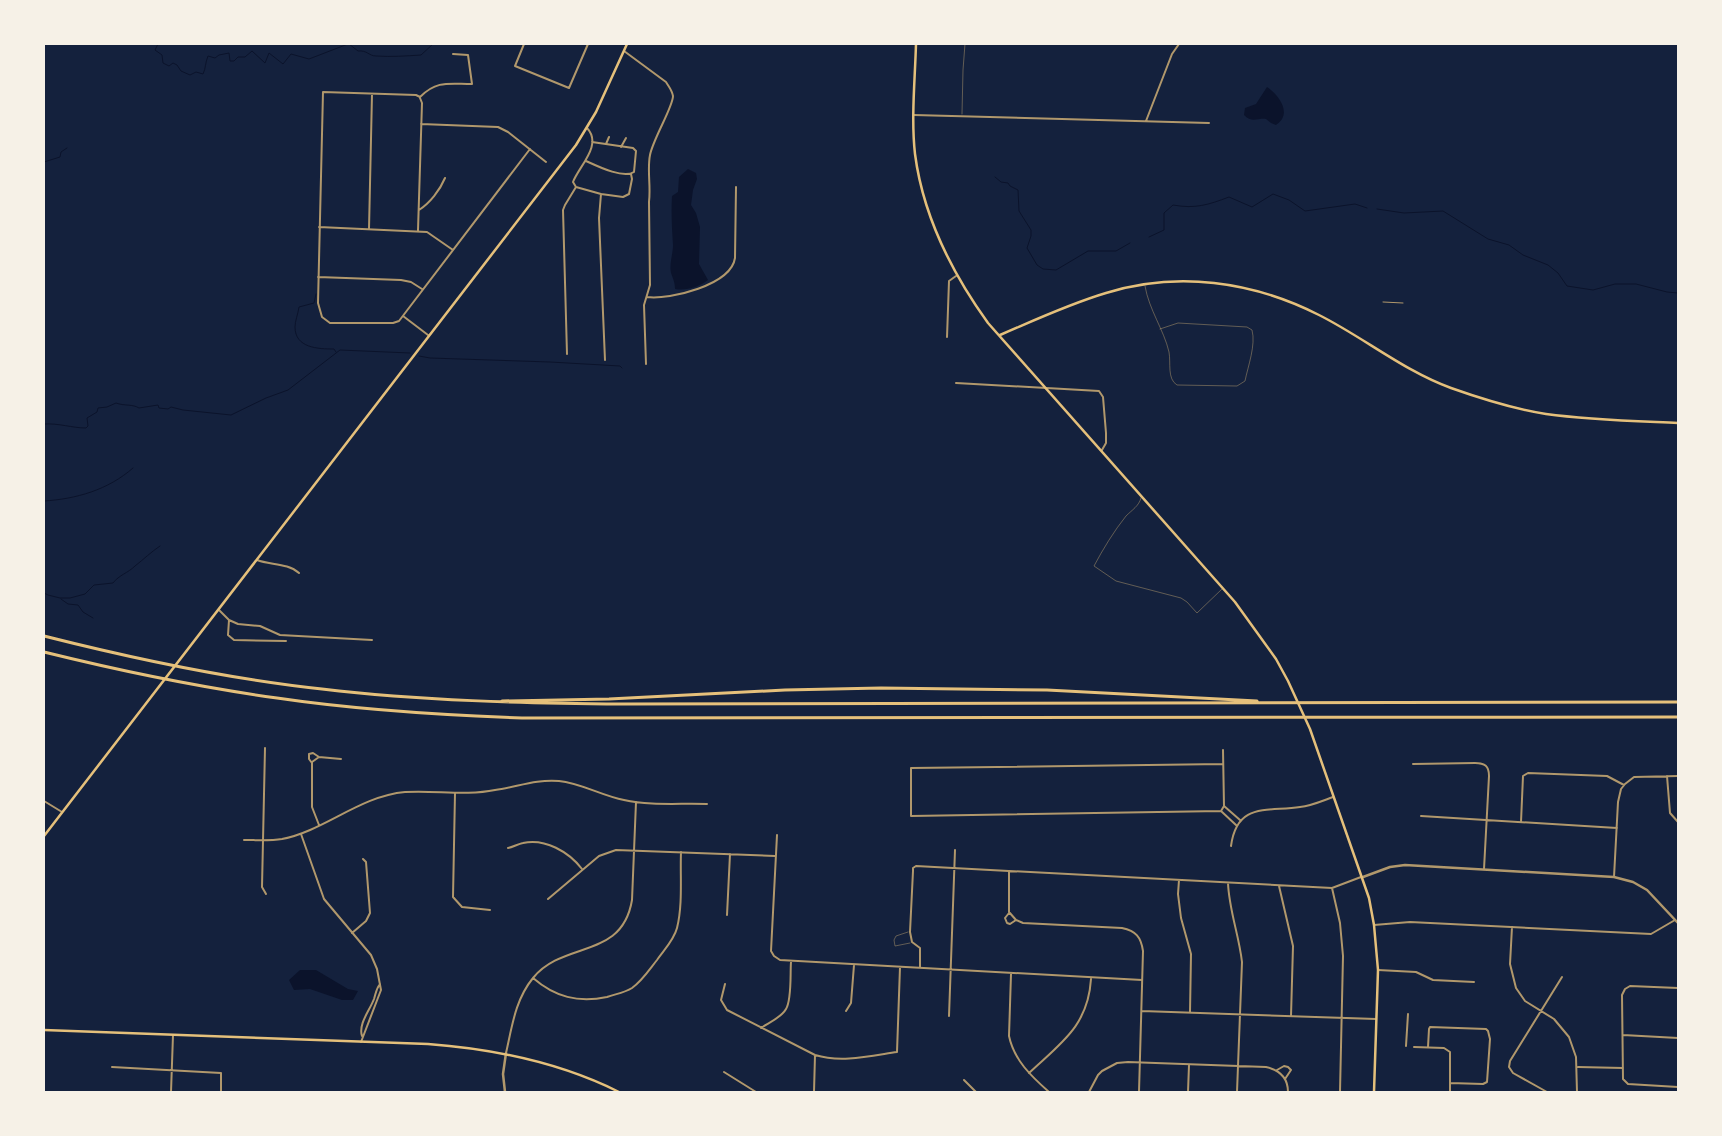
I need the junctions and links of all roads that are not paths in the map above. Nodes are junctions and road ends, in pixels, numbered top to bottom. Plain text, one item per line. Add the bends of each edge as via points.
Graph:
1 (524, 44) edge
2 (588, 44) edge
3 (627, 44) edge
4 (916, 44) edge
5 (966, 44) edge
6 (1179, 44) edge
7 (624, 51) junction
8 (453, 54) dead end
9 (372, 94) junction
10 (420, 97) junction
11 (913, 114) junction
12 (962, 116) junction
13 (1146, 121) junction
14 (1209, 123) dead end
15 (421, 124) junction
16 (587, 128) junction
17 (609, 137) dead end
18 (626, 138) dead end
19 (592, 142) junction
20 (606, 144) junction
21 (621, 146) junction
22 (642, 147) dead end
23 (530, 149) junction
24 (636, 151) junction
25 (586, 161) junction
26 (546, 162) dead end
27 (632, 174) junction
28 (445, 178) dead end
29 (576, 187) junction
30 (736, 187) dead end
31 (601, 194) junction
32 (419, 210) junction
33 (319, 227) junction
34 (369, 229) junction
35 (418, 230) junction
36 (453, 250) junction
37 (956, 276) junction
38 (318, 277) junction
39 (1145, 285) junction
40 (422, 289) junction
41 (647, 297) junction
42 (1382, 302) dead end
43 (1402, 303) dead end
44 (403, 316) junction
45 (1160, 329) junction
46 (428, 335) junction
47 (1000, 336) junction
48 (947, 337) dead end
49 (567, 354) dead end
50 (604, 360) dead end
51 (646, 364) dead end
52 (956, 383) dead end
53 (1046, 388) junction
54 (1678, 423) edge
55 (1102, 450) junction
56 (1142, 496) junction
57 (257, 560) junction
58 (298, 573) dead end
59 (1223, 588) junction
60 (218, 610) junction
61 (229, 620) junction
62 (44, 636) edge
63 (372, 640) dead end
64 (286, 641) dead end
65 (44, 652) edge
66 (488, 702) junction
67 (1268, 702) junction
68 (1678, 702) edge
69 (1678, 717) edge
70 (265, 748) dead end
71 (1223, 750) dead end
72 (319, 757) junction
73 (341, 759) dead end
74 (312, 764) junction
75 (1223, 764) junction
76 (1413, 764) dead end
77 (1667, 776) junction
78 (1678, 776) edge
79 (1624, 785) junction
80 (455, 793) junction
81 (1334, 796) junction
82 (44, 801) edge
83 (636, 802) junction
84 (707, 804) dead end
85 (1224, 806) junction
86 (1221, 811) junction
87 (62, 812) junction
88 (1421, 816) dead end
89 (1240, 820) junction
90 (1486, 820) junction
91 (1521, 822) junction
92 (1678, 822) edge
93 (319, 825) junction
94 (1236, 825) junction
95 (1617, 828) junction
96 (301, 833) junction
97 (777, 835) dead end
98 (44, 836) edge
99 (244, 840) dead end
100 (263, 840) junction
101 (1231, 846) dead end
102 (508, 848) dead end
103 (634, 850) junction
104 (955, 850) dead end
105 (681, 852) junction
106 (730, 854) junction
107 (775, 856) junction
108 (363, 859) dead end
109 (955, 868) junction
110 (582, 869) junction
111 (1484, 869) junction
112 (1009, 871) junction
113 (1363, 876) junction
114 (1614, 876) junction
115 (1179, 880) junction
116 (1228, 883) junction
117 (1279, 886) junction
118 (1332, 888) junction
119 (266, 894) dead end
120 (548, 899) dead end
121 (490, 910) dead end
122 (1009, 913) junction
123 (727, 915) dead end
124 (1016, 920) junction
125 (1675, 920) junction
126 (1678, 923) edge
127 (1374, 925) junction
128 (1512, 927) junction
129 (910, 932) junction
130 (352, 933) junction
131 (912, 942) junction
132 (791, 961) junction
133 (854, 964) junction
134 (900, 967) junction
135 (920, 968) junction
136 (951, 970) junction
137 (1378, 970) junction
138 (1011, 973) junction
139 (1562, 977) dead end
140 (533, 978) junction
141 (1091, 978) junction
142 (1142, 980) junction
143 (1474, 982) dead end
144 (380, 984) junction
145 (726, 984) dead end
146 (1678, 988) edge
147 (1142, 1010) junction
148 (846, 1011) dead end
149 (1541, 1011) junction
150 (1190, 1012) junction
151 (1239, 1014) junction
152 (1408, 1014) dead end
153 (949, 1016) dead end
154 (1291, 1016) junction
155 (1343, 1017) junction
156 (1376, 1019) junction
157 (760, 1028) junction
158 (44, 1030) edge
159 (173, 1035) junction
160 (1623, 1035) junction
161 (362, 1036) junction
162 (1678, 1038) edge
163 (361, 1042) junction
164 (1406, 1046) dead end
165 (1414, 1047) dead end
166 (1428, 1048) junction
167 (506, 1053) junction
168 (815, 1055) junction
169 (1140, 1062) junction
170 (1189, 1064) junction
171 (1237, 1066) junction
172 (112, 1067) dead end
173 (1577, 1067) junction
174 (1623, 1068) junction
175 (172, 1070) junction
176 (1277, 1070) junction
177 (724, 1072) dead end
178 (1029, 1073) junction
179 (964, 1080) dead end
180 (1285, 1080) junction
181 (1450, 1083) junction
182 (1678, 1087) edge
183 (170, 1092) edge
184 (221, 1092) edge
185 (505, 1092) edge
186 (619, 1092) edge
187 (756, 1092) edge
188 (814, 1092) edge
189 (976, 1092) edge
190 (1049, 1092) edge
191 (1089, 1092) edge
192 (1139, 1092) edge
193 (1188, 1092) edge
194 (1236, 1092) edge
195 (1288, 1092) edge
196 (1340, 1092) edge
197 (1374, 1092) edge
198 (1450, 1092) edge
199 (1547, 1092) edge
200 (1577, 1092) edge

1 - 2 street via 515,66 569,88
3 - 7 main road
4 - 11 main road
5 - 12 lane
6 - 13 street
7 - 16 main road
7 - 41 street via 666,82 673,97 650,154 650,285
8 - 10 street via 468,55 472,84 442,83
9 - 10 street
9 - 33 street via 323,92
9 - 34 street
10 - 15 street
11 - 12 street
11 - 37 main road via 920,180 932,222
12 - 13 street
13 - 14 street
15 - 23 street via 498,127
15 - 32 street
16 - 19 street
16 - 46 main road
17 - 20 street
18 - 21 street
19 - 20 street
19 - 25 street
20 - 21 street
21 - 24 street
22 - 24 street
23 - 26 street
23 - 36 street
24 - 27 street
25 - 27 street via 612,171
25 - 29 street via 573,182
27 - 31 street via 631,188 623,198
28 - 32 street
29 - 31 street
29 - 49 street via 564,210
30 - 41 street via 735,258 731,268 709,286
31 - 50 street
32 - 35 street
33 - 34 street
33 - 38 street
34 - 35 street
35 - 36 street via 433,235
36 - 40 street
37 - 47 main road
37 - 48 street via 950,281
38 - 40 street via 401,280
38 - 44 street via 319,308 322,317 330,323 393,323
39 - 45 lane
39 - 47 main road via 1107,292 1078,302
39 - 54 main road via 1216,282 1288,300 1433,380 1497,403 1568,417
40 - 44 street
41 - 51 street via 644,305
42 - 43 street
44 - 46 street
45 - 45 lane via 1171,360 1171,379 1176,385 1237,386 1245,381 1254,335 1252,330 1247,327 1178,324
46 - 57 main road
47 - 53 main road
52 - 53 street
53 - 55 main road
53 - 55 street via 1095,390 1101,394 1106,443
55 - 56 main road
56 - 59 main road
56 - 59 lane via 1094,566 1116,581 1181,598 1197,613
57 - 58 street via 294,569
57 - 60 main road
59 - 81 main road via 1276,659 1295,694
60 - 61 street
60 - 87 main road
61 - 63 street via 260,626 280,635
61 - 64 street via 228,635 234,640
62 - 66 highway via 181,668 264,681 342,692
65 - 69 highway via 152,677 278,698 417,713 522,718
66 - 67 highway
66 - 67 highway via 785,690 964,688
67 - 68 highway
70 - 100 street
71 - 75 street
72 - 73 street
72 - 74 street
72 - 74 street via 309,754
74 - 93 street via 312,806
75 - 85 street
75 - 86 street via 910,768 911,816
76 - 90 street via 1486,765 1490,776
77 - 78 street
77 - 79 street via 1634,777
77 - 92 street via 1668,805
79 - 91 street via 1607,776 1528,772 1523,776
79 - 95 street via 1618,802
80 - 83 street via 495,790 536,781 558,781
80 - 93 street via 390,794
80 - 121 street via 453,897 462,907
81 - 89 street via 1303,807 1265,810
81 - 113 main road
82 - 87 street
83 - 84 street
83 - 103 street
85 - 86 street
85 - 89 street
86 - 94 street
87 - 98 main road
88 - 90 street
89 - 94 street
90 - 91 street
90 - 111 street
91 - 95 street
93 - 96 street
94 - 101 street
95 - 114 street
96 - 100 street
96 - 130 street via 324,899
97 - 107 street
99 - 100 street
100 - 119 street via 262,887
102 - 110 street via 524,843 542,843 562,851
103 - 105 street
103 - 110 street via 607,852
103 - 140 street via 630,914 623,926 600,944 551,963
104 - 109 street
105 - 106 street
105 - 140 street via 676,929 668,945 640,981 622,993 583,1000 557,995
106 - 107 street
106 - 123 street
107 - 132 street via 771,951 777,959
108 - 130 street via 366,862 370,913
109 - 112 street
109 - 129 street via 913,868
109 - 136 street
110 - 120 street
111 - 113 street via 1405,865
111 - 114 street
112 - 115 street
112 - 122 street
113 - 118 street
113 - 127 main road
114 - 125 street via 1647,890
115 - 116 street
115 - 150 street via 1181,918 1191,954
116 - 117 street
116 - 151 street via 1228,897 1241,946
117 - 118 street
117 - 154 street via 1292,946
118 - 155 street via 1343,942
122 - 124 street
122 - 124 street via 1005,918 1007,924
124 - 142 street via 1130,930 1142,942
125 - 126 street
125 - 128 street via 1651,934
127 - 128 street via 1410,922
127 - 137 main road
128 - 149 street via 1510,964 1516,988
129 - 131 street
129 - 131 lane via 896,936 895,946
130 - 144 street via 371,955
131 - 135 street via 920,948
132 - 133 street
132 - 157 street via 786,1009
133 - 134 street
133 - 148 street via 851,1003
134 - 135 street
134 - 168 street via 897,1052 840,1060
135 - 136 street
136 - 138 street
136 - 153 street
137 - 143 street via 1416,972 1433,980
137 - 156 main road
138 - 141 street
138 - 178 street via 1009,1036 1015,1053
139 - 149 street
140 - 167 street via 520,998
141 - 142 street
141 - 178 street via 1090,995 1078,1024
142 - 147 street
144 - 161 street via 379,998
144 - 161 street via 363,1023
145 - 157 street via 721,1000 726,1010
146 - 160 street via 1630,986 1625,989 1622,995
147 - 150 street
147 - 169 street
149 - 173 street via 1569,1037
149 - 199 street via 1510,1061 1509,1068
150 - 151 street
151 - 154 street
151 - 171 street
152 - 164 street
154 - 155 street
155 - 156 street
155 - 196 street
156 - 197 main road
157 - 168 street
158 - 159 main road
159 - 163 main road
159 - 175 street
160 - 162 street
160 - 174 street
161 - 163 street
163 - 167 main road via 450,1046
165 - 166 street
166 - 181 street via 1444,1048 1450,1052
166 - 181 street via 1430,1027 1488,1031 1488,1082
167 - 185 street
167 - 186 main road via 567,1070
168 - 188 street
169 - 170 street
169 - 191 street via 1106,1068
169 - 192 street
170 - 171 street
170 - 193 street
171 - 176 street
171 - 194 street
172 - 175 street
173 - 174 street
173 - 200 street
174 - 182 street via 1626,1083
175 - 183 street
175 - 184 street via 221,1072
176 - 180 street
176 - 180 street via 1284,1066 1291,1070
177 - 187 street
178 - 190 street
179 - 189 street
180 - 195 street
181 - 198 street

